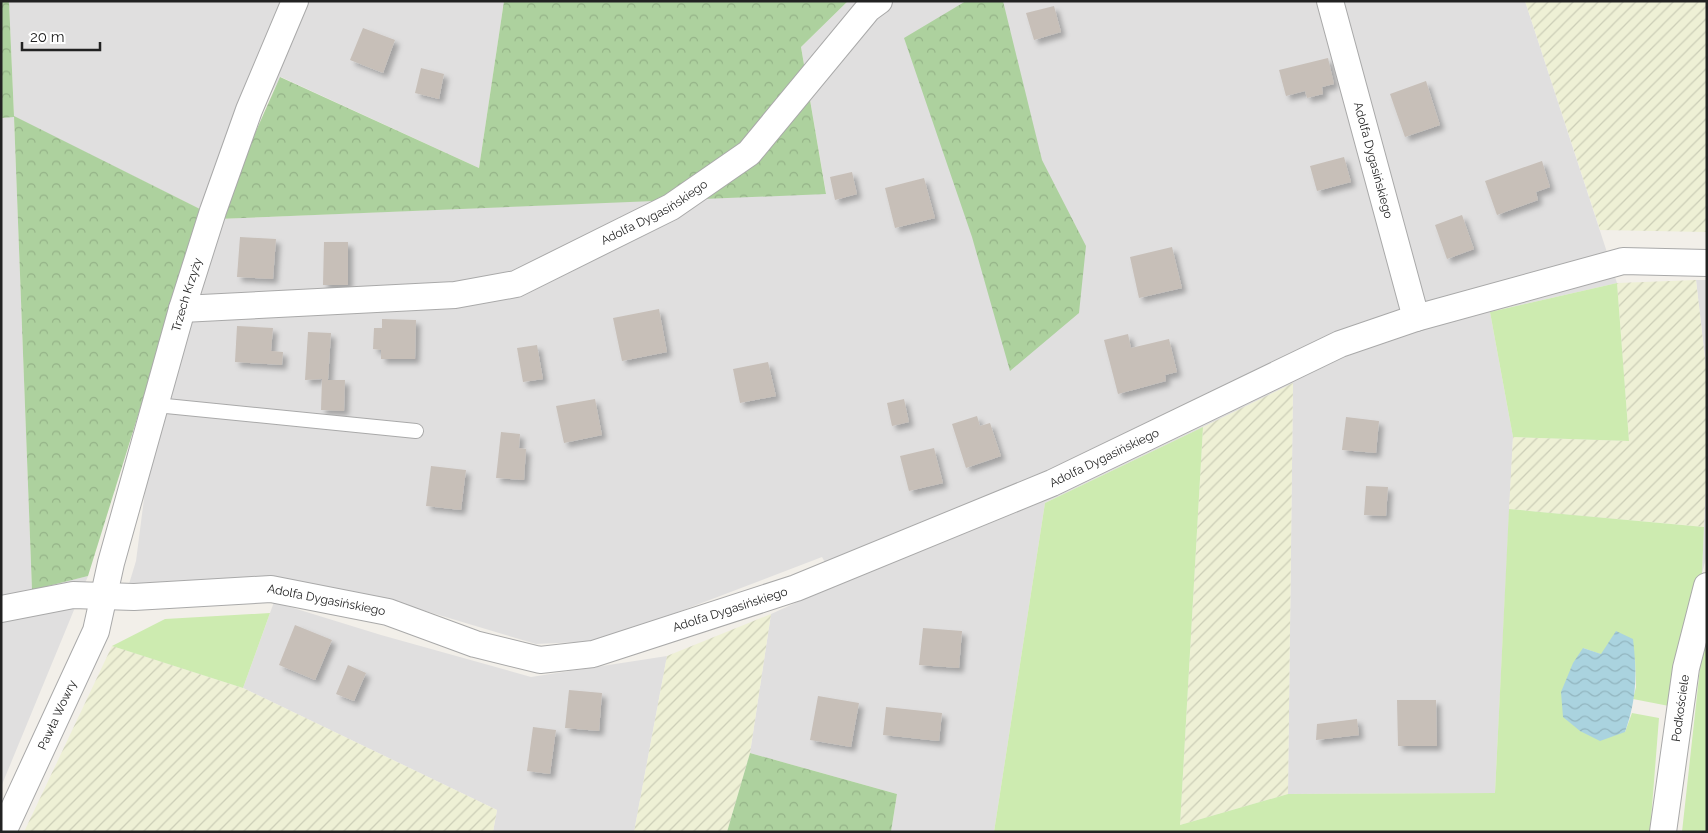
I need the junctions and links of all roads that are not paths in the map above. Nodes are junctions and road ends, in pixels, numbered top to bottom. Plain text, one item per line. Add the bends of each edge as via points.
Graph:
1 (294, 1) edge
2 (879, 1) edge
3 (1330, 1) edge
4 (1707, 263) edge
5 (182, 309) junction
6 (1416, 318) junction
7 (156, 405) junction
8 (416, 431) dead end
9 (1707, 586) edge
10 (104, 596) junction
11 (1, 609) edge
12 (4, 832) edge
13 (1663, 832) edge

1 - 5 street, Trzech Krzyży via 232,156
2 - 5 street, Adolfa Dygasińskiego via 868,9 749,153 670,207 516,284 455,295
3 - 6 street, Adolfa Dygasińskiego
4 - 6 street, Adolfa Dygasińskiego via 1623,261
5 - 7 street, Trzech Krzyży
6 - 10 street, Adolfa Dygasińskiego via 1340,344 1052,483 796,588 593,654 540,660 476,644 388,612 271,589
7 - 8 lane
7 - 10 street, Trzech Krzyży via 110,564
9 - 13 street, Podkościele via 1686,668
10 - 11 street, Adolfa Dygasińskiego via 73,595
10 - 12 street, Pawła Wowry via 96,631

